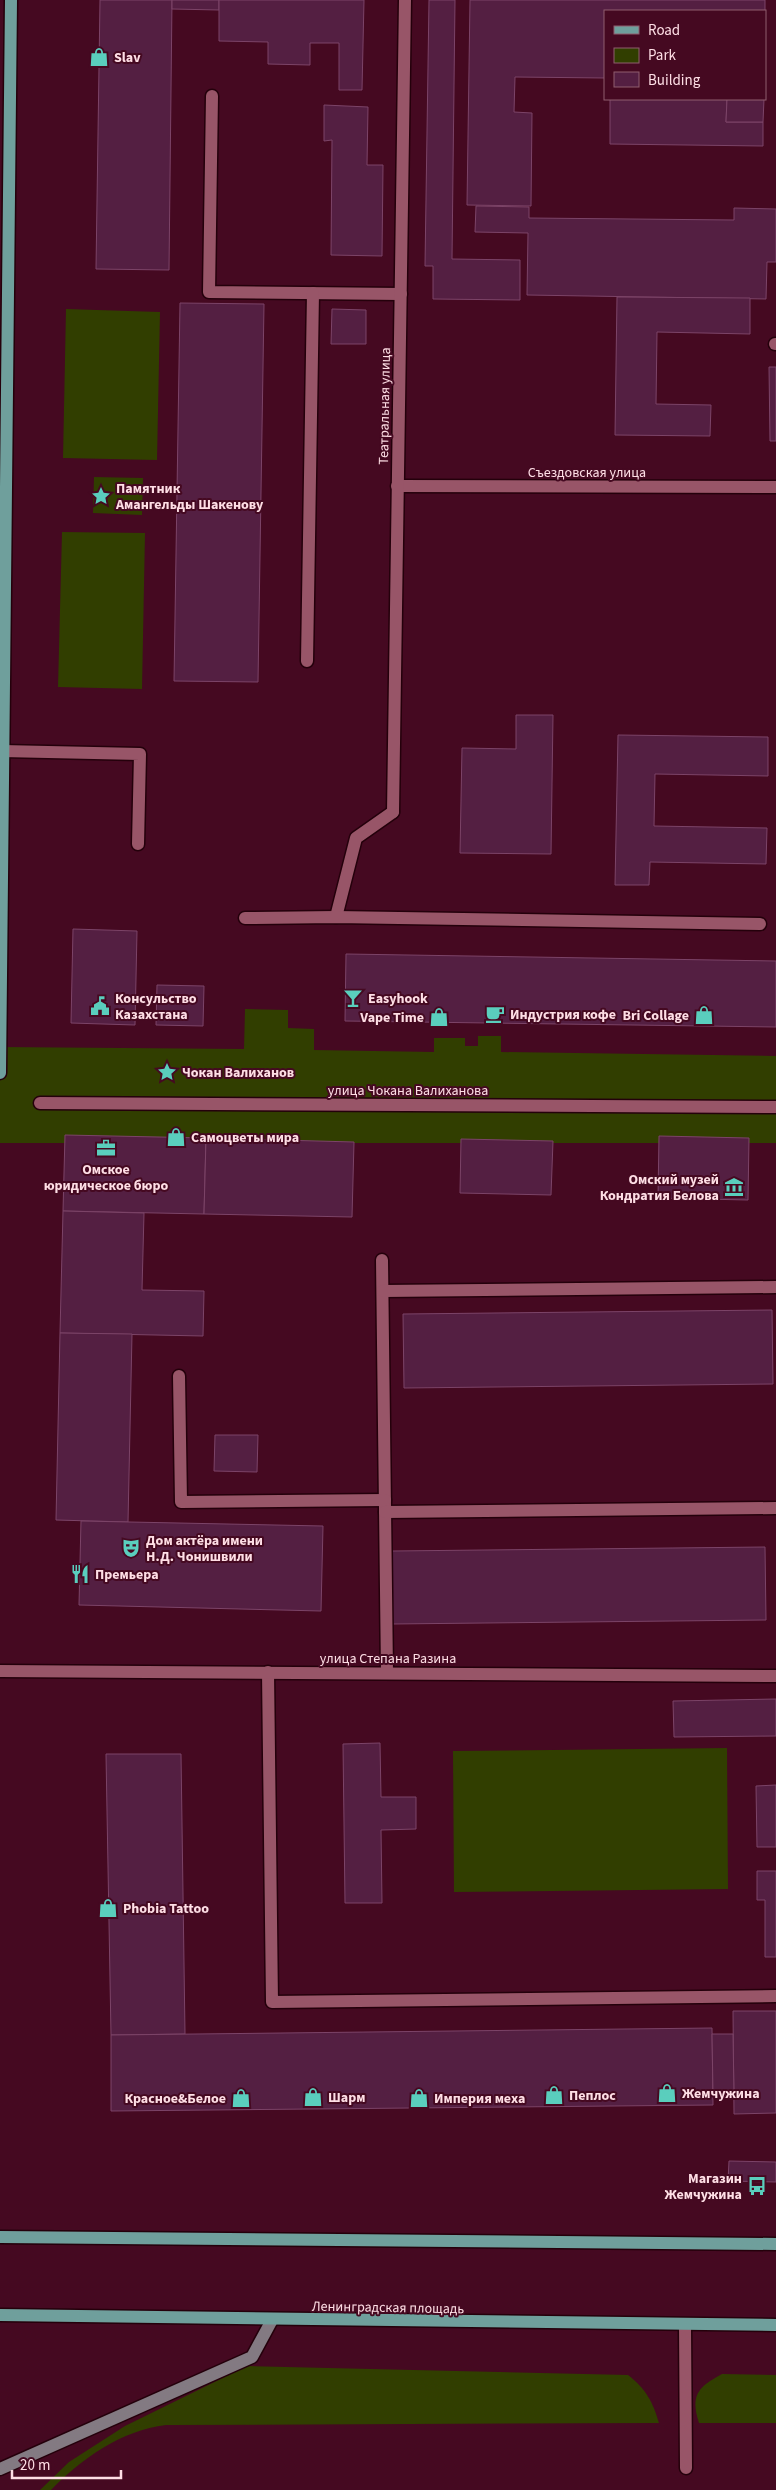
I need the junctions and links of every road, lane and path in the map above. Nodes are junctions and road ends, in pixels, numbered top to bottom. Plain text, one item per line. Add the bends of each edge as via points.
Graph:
1 (11, 0) edge
2 (405, 0) edge
3 (212, 96) dead end
4 (312, 293) junction
5 (401, 294) junction
6 (397, 486) junction
7 (776, 487) edge
8 (307, 661) dead end
9 (2, 678) edge
10 (2, 751) junction
11 (138, 844) dead end
12 (336, 917) junction
13 (245, 918) dead end
14 (760, 924) dead end
15 (0, 1073) edge
16 (40, 1103) dead end
17 (776, 1107) edge
18 (382, 1260) dead end
19 (776, 1287) edge
20 (383, 1291) junction
21 (179, 1376) dead end
22 (385, 1506) junction
23 (776, 1508) edge
24 (0, 1671) edge
25 (268, 1672) junction
26 (387, 1673) junction
27 (776, 1676) edge
28 (776, 1996) edge
29 (0, 2237) edge
30 (776, 2244) edge
31 (0, 2315) edge
32 (272, 2320) junction
33 (776, 2325) edge
34 (685, 2326) junction
35 (686, 2468) dead end
36 (0, 2469) edge

1 - 9 main road
2 - 5 street, Театральная улица
3 - 4 street via 209,292
4 - 5 street
4 - 8 street
5 - 6 street, Театральная улица
6 - 7 street, Съездовская улица
6 - 12 street, Театральная улица via 393,812 356,838
9 - 10 main road
10 - 11 street via 140,754
10 - 15 main road
12 - 13 street
12 - 14 street
16 - 17 street, улица Чокана Валиханова
18 - 20 street
19 - 20 street
20 - 22 street
21 - 22 street via 180,1502
22 - 23 street
22 - 26 street
24 - 25 street, улица Степана Разина
25 - 26 street, улица Степана Разина
25 - 28 street via 272,2002
26 - 27 street, улица Степана Разина
29 - 30 main road
31 - 32 main road, Ленинградская площадь
32 - 34 main road, Ленинградская площадь
32 - 36 main road via 252,2357
33 - 34 main road, Ленинградская площадь
34 - 35 street

